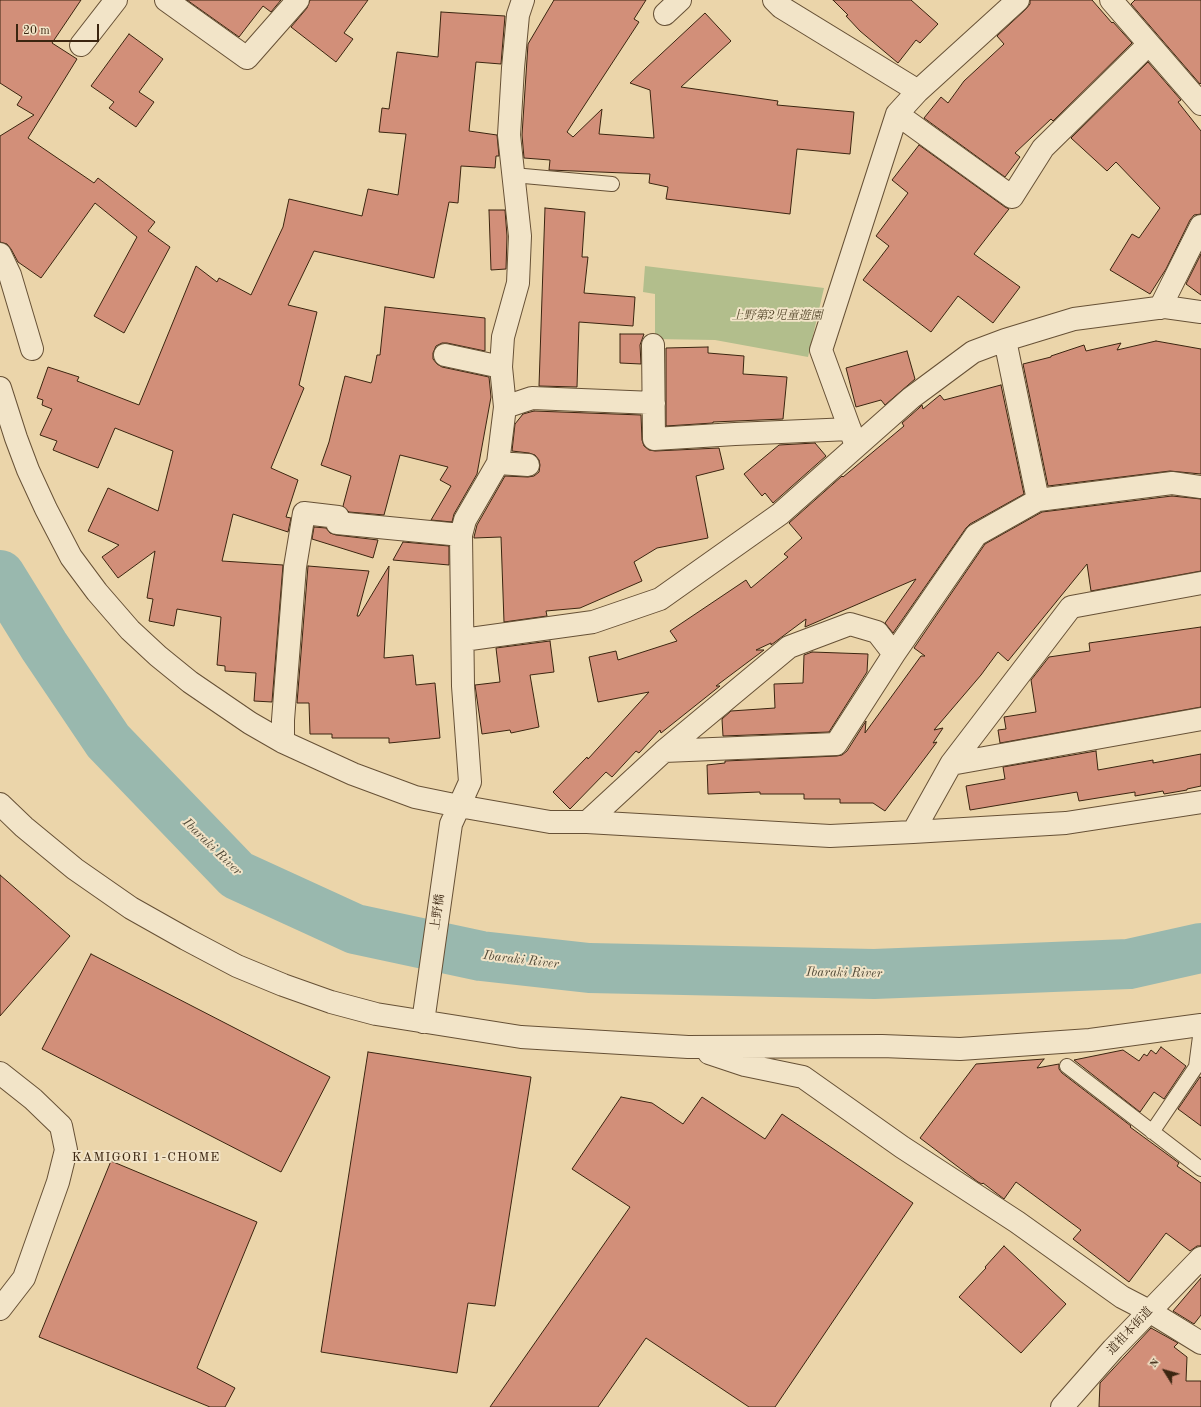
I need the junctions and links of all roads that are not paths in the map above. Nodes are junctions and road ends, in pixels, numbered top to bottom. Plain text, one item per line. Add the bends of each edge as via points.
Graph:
1 (116, 0) edge
2 (166, 0) edge
3 (298, 0) edge
4 (523, 0) edge
5 (774, 0) edge
6 (1018, 0) edge
7 (1111, 0) edge
8 (1149, 44) junction
9 (81, 45) dead end
10 (918, 91) junction
11 (1201, 104) edge
12 (897, 114) junction
13 (513, 175) junction
14 (612, 184) dead end
15 (1201, 226) edge
16 (0, 254) edge
17 (1160, 308) junction
18 (1201, 312) edge
19 (1005, 340) junction
20 (653, 345) dead end
21 (32, 349) dead end
22 (445, 355) dead end
23 (501, 367) junction
24 (0, 388) edge
25 (654, 403) junction
26 (505, 407) junction
27 (853, 438) junction
28 (498, 463) junction
29 (528, 465) dead end
30 (1201, 487) edge
31 (1038, 500) junction
32 (461, 535) junction
33 (1201, 583) edge
34 (463, 640) junction
35 (894, 654) junction
36 (1201, 719) edge
37 (283, 742) junction
38 (664, 751) junction
39 (951, 764) junction
40 (1201, 802) edge
41 (0, 804) edge
42 (455, 815) junction
43 (587, 822) junction
44 (912, 832) junction
45 (424, 1012) junction
46 (1201, 1025) edge
47 (1201, 1029) edge
48 (688, 1047) junction
49 (1067, 1066) dead end
50 (0, 1073) edge
51 (1152, 1132) junction
52 (1201, 1169) edge
53 (1201, 1258) edge
54 (0, 1309) edge
55 (1149, 1311) junction
56 (1201, 1343) edge
57 (1062, 1407) edge

1 - 9 street
2 - 3 street via 247,58
4 - 13 street via 518,15 509,135
5 - 10 street via 781,7
6 - 10 street
7 - 8 street
8 - 11 street
8 - 12 street via 1043,148 1012,197
10 - 12 street
12 - 27 street via 821,350
13 - 14 lane
13 - 23 street via 520,236 518,283 503,337
15 - 17 street
16 - 21 street via 10,275
17 - 18 street
17 - 19 street via 1074,319
19 - 27 street via 973,352
19 - 31 street
20 - 25 street
22 - 23 street
23 - 26 street
24 - 37 street via 23,457 46,509 71,557 97,592 130,630 190,682
25 - 26 street via 532,398
25 - 27 street via 654,439
26 - 28 street
27 - 34 street via 780,514 660,599 593,622
28 - 29 street
28 - 32 street, 上野橋 via 465,520
30 - 31 street via 1172,483
31 - 35 street via 976,535
32 - 34 street, 上野橋
32 - 37 street via 337,523 338,517 304,513 295,567
33 - 39 street via 1071,607
34 - 42 street, 上野橋 via 463,686 470,782
35 - 38 street via 836,744
35 - 38 street via 877,632 850,624 789,647
36 - 39 street
37 - 42 street via 353,774
38 - 43 street
39 - 44 street
40 - 44 street via 1066,823
41 - 45 street via 24,828 75,869 131,908 237,966 331,1002 376,1014
42 - 43 street
42 - 45 street, 上野橋
43 - 44 street via 830,836
45 - 48 street via 521,1037
46 - 48 street via 1090,1040 960,1049 882,1046
47 - 51 lane via 1196,1067
48 - 55 street via 745,1064 803,1077 902,1147 1017,1222 1122,1297
49 - 51 lane
50 - 54 street via 33,1099 61,1126 66,1150 58,1182 24,1278
51 - 52 lane
53 - 55 street, 道祖本街道
55 - 56 street
55 - 57 street, 道祖本街道

